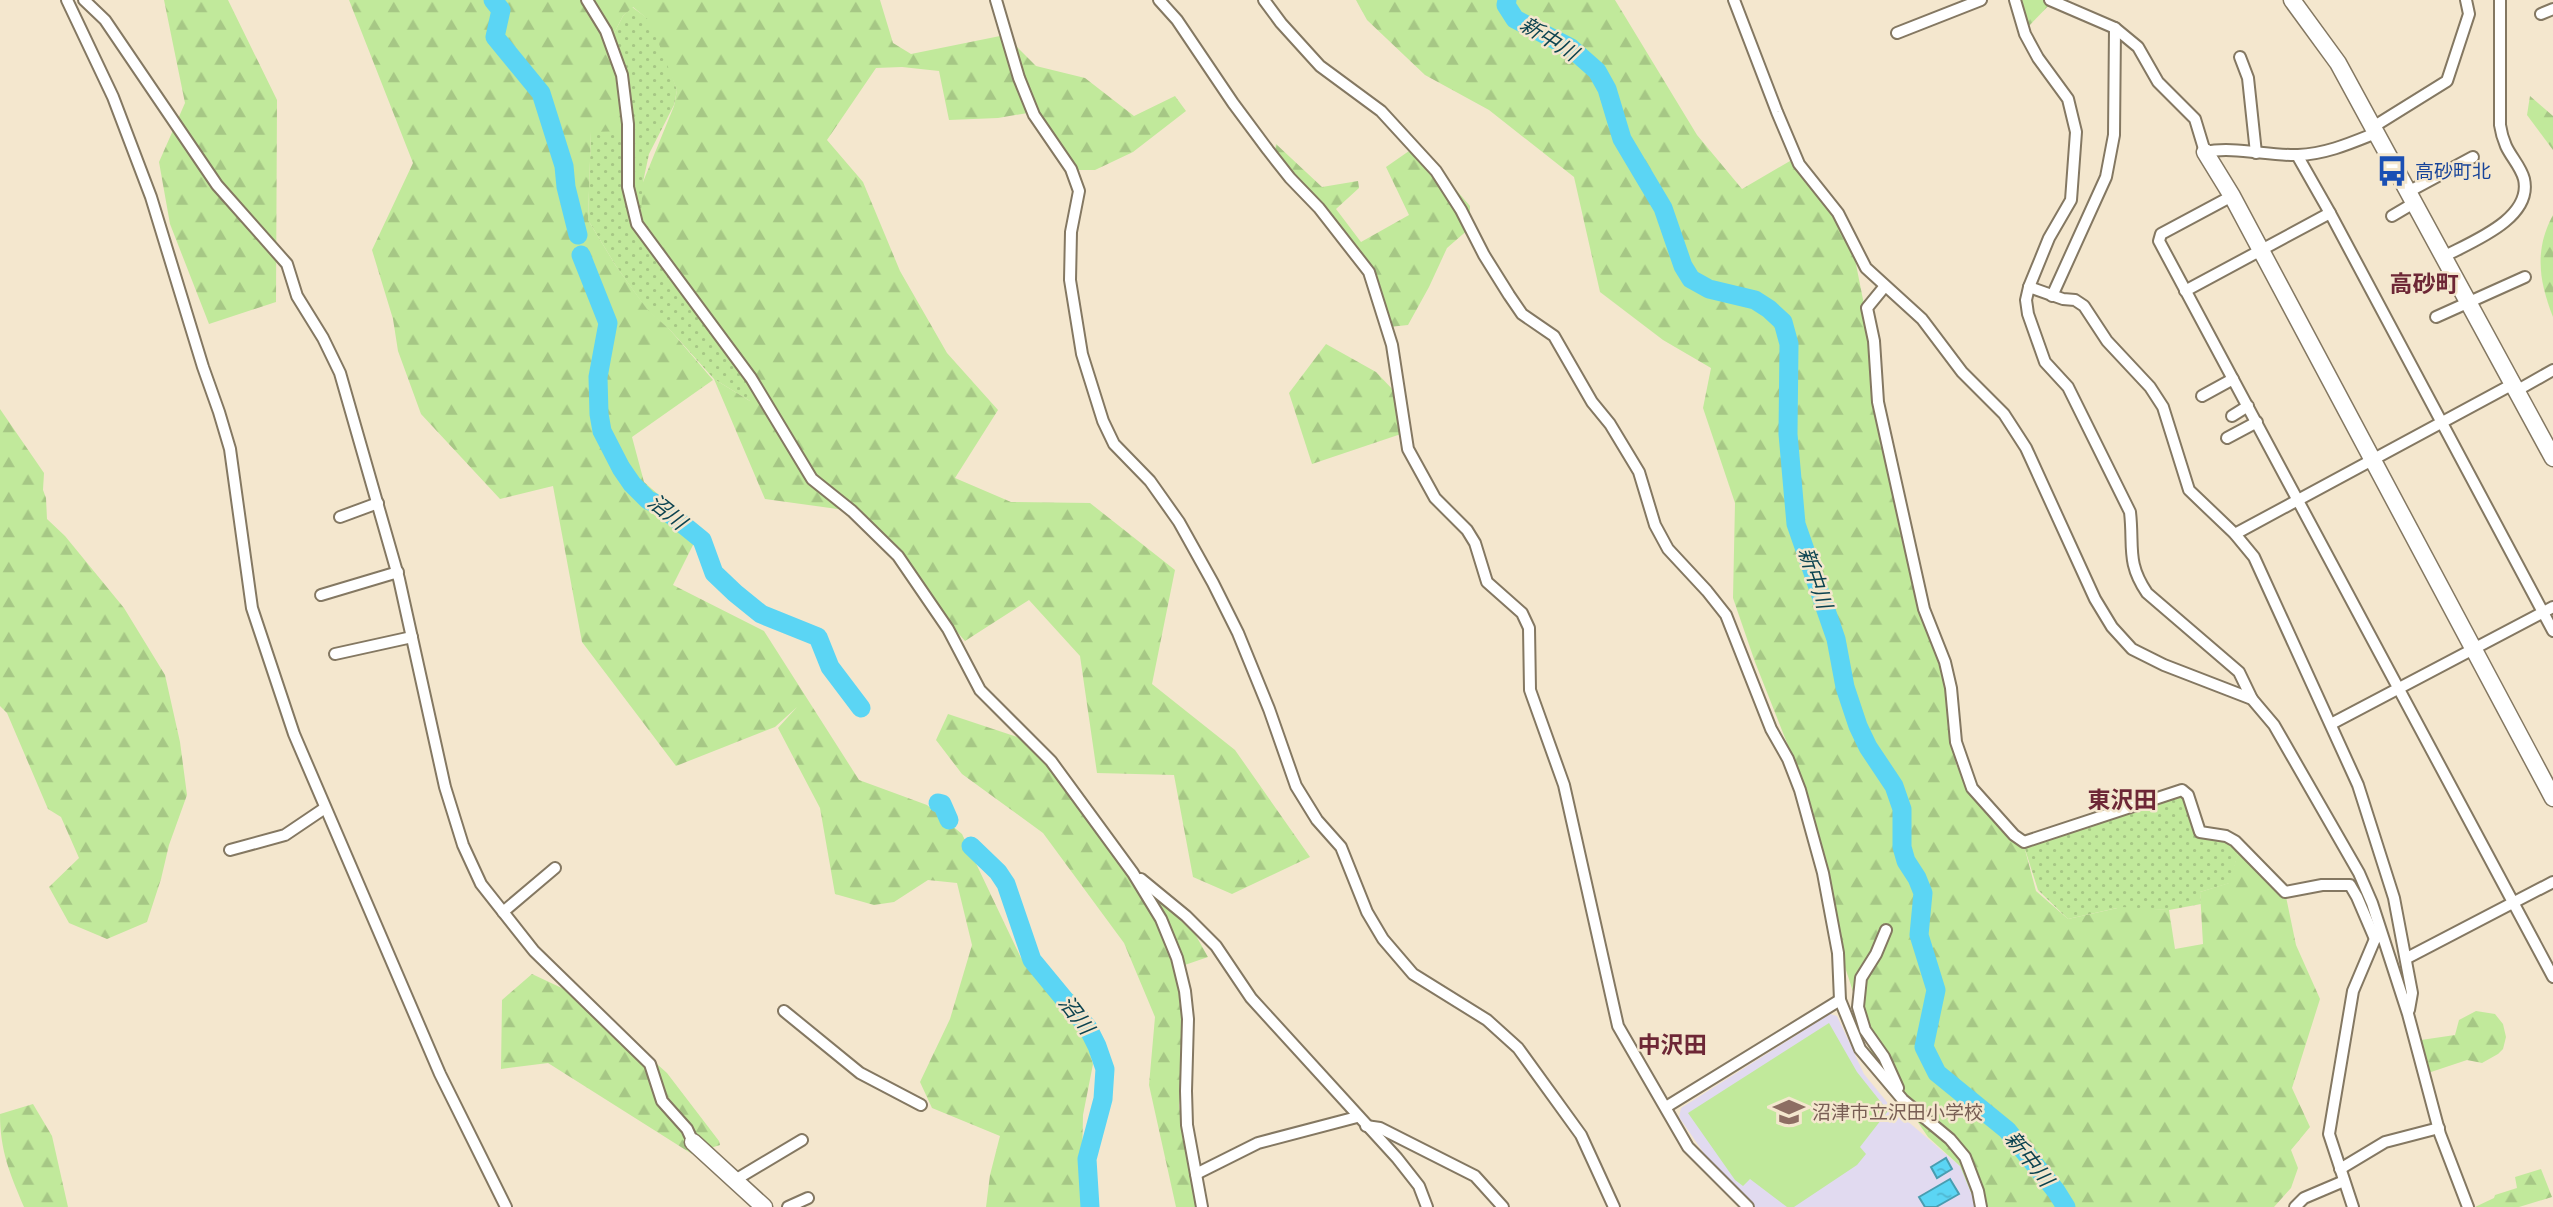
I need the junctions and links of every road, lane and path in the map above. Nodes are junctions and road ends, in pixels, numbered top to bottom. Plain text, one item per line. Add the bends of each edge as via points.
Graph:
1 (67, 0) edge
2 (84, 0) edge
3 (587, 0) edge
4 (996, 0) edge
5 (1159, 0) edge
6 (1264, 0) edge
7 (1734, 0) edge
8 (1981, 0) edge
9 (2015, 0) edge
10 (2050, 0) edge
11 (2292, 0) edge
12 (2500, 0) edge
13 (2471, 2) edge
14 (2553, 9) edge
15 (2541, 14) dead end
16 (2115, 27) junction
17 (1896, 33) dead end
18 (2240, 57) dead end
19 (2375, 130) junction
20 (2206, 152) junction
21 (2256, 153) junction
22 (2297, 155) junction
23 (2473, 157) dead end
24 (2232, 196) junction
25 (2411, 197) junction
26 (2330, 213) junction
27 (2392, 215) dead end
28 (2259, 249) junction
29 (2443, 257) junction
30 (2525, 277) dead end
31 (1885, 286) junction
32 (2029, 287) junction
33 (2185, 291) junction
34 (2052, 296) junction
35 (2469, 303) junction
36 (2436, 317) dead end
37 (2553, 370) edge
38 (2233, 379) junction
39 (2515, 388) junction
40 (2202, 396) dead end
41 (2248, 406) junction
42 (2232, 415) dead end
43 (2257, 422) junction
44 (2441, 423) junction
45 (2227, 439) dead end
46 (2553, 458) edge
47 (2373, 460) junction
48 (2299, 499) junction
49 (378, 503) junction
50 (340, 517) dead end
51 (2235, 534) junction
52 (398, 572) junction
53 (321, 595) dead end
54 (2548, 610) edge
55 (2553, 631) edge
56 (412, 637) junction
57 (2473, 650) junction
58 (335, 654) dead end
59 (2399, 690) junction
60 (2252, 699) junction
61 (2331, 724) junction
62 (2553, 798) edge
63 (325, 808) junction
64 (230, 850) dead end
65 (555, 868) dead end
66 (1133, 873) junction
67 (2553, 882) edge
68 (2514, 903) junction
69 (503, 912) junction
70 (1886, 930) dead end
71 (2378, 937) junction
72 (2407, 958) junction
73 (2553, 977) edge
74 (1840, 1000) junction
75 (784, 1012) dead end
76 (2409, 1014) junction
77 (1903, 1100) junction
78 (921, 1105) dead end
79 (1666, 1107) junction
80 (1357, 1117) junction
81 (1366, 1126) junction
82 (2439, 1128) junction
83 (802, 1140) dead end
84 (693, 1142) joint
85 (2340, 1169) junction
86 (1196, 1174) junction
87 (735, 1180) junction
88 (2344, 1181) junction
89 (808, 1198) dead end
90 (506, 1207) edge
91 (764, 1207) edge
92 (788, 1207) edge
93 (1202, 1207) edge
94 (1427, 1207) edge
95 (1503, 1207) edge
96 (1615, 1207) edge
97 (1748, 1207) edge
98 (1981, 1207) edge
99 (2295, 1207) edge
100 (2353, 1207) edge
101 (2468, 1207) edge

1 - 63 street via 113,97 151,197 230,449 252,608 294,734
2 - 49 street via 105,20 217,185 287,264 297,296 340,373
3 - 66 street via 606,31 622,75 628,187 637,224 751,378 812,479 898,556 948,629 980,690 1051,761
4 - 96 street via 1034,115 1071,169 1079,191 1070,232 1070,280 1082,354 1114,444 1150,481 1213,583 1249,658 1296,786 1341,847 1383,939 1413,974 1487,1020 1518,1048 1581,1135
5 - 79 street via 1268,150 1368,272 1392,345 1408,449 1436,498 1475,543 1487,582 1522,613 1528,628 1530,690 1564,785 1618,1026
6 - 74 street via 1320,66 1381,111 1436,171 1522,314 1554,336 1610,424 1639,472 1668,549 1726,615 1800,790 1838,953
7 - 31 street via 1799,163 1838,213 1866,268
8 - 17 street
9 - 32 street via 2025,34 2068,99 2076,132 2071,201 2049,238
10 - 16 street
11 - 19 street via 2338,63
12 - 29 street via 2500,125 2525,182 2523,199 2508,221
13 - 19 street via 2447,81
14 - 15 street
16 - 20 street via 2139,49 2158,82 2195,119
16 - 34 street via 2114,135 2106,177
18 - 21 street via 2248,78
19 - 22 street via 2331,150
19 - 25 street
20 - 21 street
20 - 24 street
21 - 22 street
22 - 26 street
23 - 25 street
24 - 28 street
24 - 33 street via 2161,234 2159,241
25 - 27 street
25 - 29 street
26 - 28 street
26 - 44 street
28 - 33 street
28 - 47 street
29 - 35 street
30 - 35 street
31 - 60 street via 1922,319 1962,372 2004,414 2026,448 2112,627 2132,649
31 - 71 street via 1867,308 1878,402 1924,609 1951,688 1956,742 1972,788 2024,842 2182,790 2188,794 2200,832 2235,841 2285,892 2350,885
32 - 34 street
32 - 60 street via 2028,314 2045,362 2067,387 2130,512 2130,559 2136,577 2147,593 2239,672
33 - 38 street
34 - 51 street via 2084,306 2107,341 2150,387 2163,407 2189,490
35 - 36 street
35 - 39 street
37 - 39 street
38 - 40 street
38 - 41 street
39 - 44 street
39 - 46 street
41 - 42 street
41 - 43 street
43 - 45 street
43 - 48 street
44 - 47 street
44 - 54 street
47 - 48 street
47 - 57 street
48 - 51 street
48 - 59 street
49 - 50 street
49 - 52 street
51 - 61 street via 2254,557
52 - 53 street
52 - 56 street
54 - 55 street
54 - 57 street
56 - 58 street
56 - 69 street via 445,787 463,845 481,884
57 - 59 street
57 - 62 street
59 - 61 street
59 - 68 street
60 - 71 street via 2274,725 2359,873 2372,903
61 - 72 street via 2358,785 2394,898
63 - 64 street via 285,835
63 - 90 street via 440,1074
65 - 69 street
66 - 80 street via 1216,946 1251,998
66 - 86 street via 1161,919 1185,991 1188,1125
67 - 68 street
68 - 72 street
68 - 73 street
69 - 84 street via 534,951 650,1064 662,1101
70 - 77 street via 1861,978 1858,1007 1865,1030 1884,1057
71 - 76 street via 2391,955
71 - 85 street via 2353,991 2338,1074 2329,1134
72 - 76 street via 2412,993
74 - 77 street via 1860,1049
74 - 79 street
75 - 78 street via 860,1073
76 - 82 street
77 - 98 street via 1965,1157
79 - 97 street via 1688,1147
80 - 81 street
80 - 86 street via 1258,1143
81 - 94 street via 1419,1186
81 - 95 street via 1380,1128 1475,1176
82 - 85 street via 2385,1142
82 - 101 street
83 - 87 street
84 - 87 street
85 - 88 street
86 - 93 street
87 - 91 street
88 - 99 street via 2304,1198
88 - 100 street
89 - 92 street

